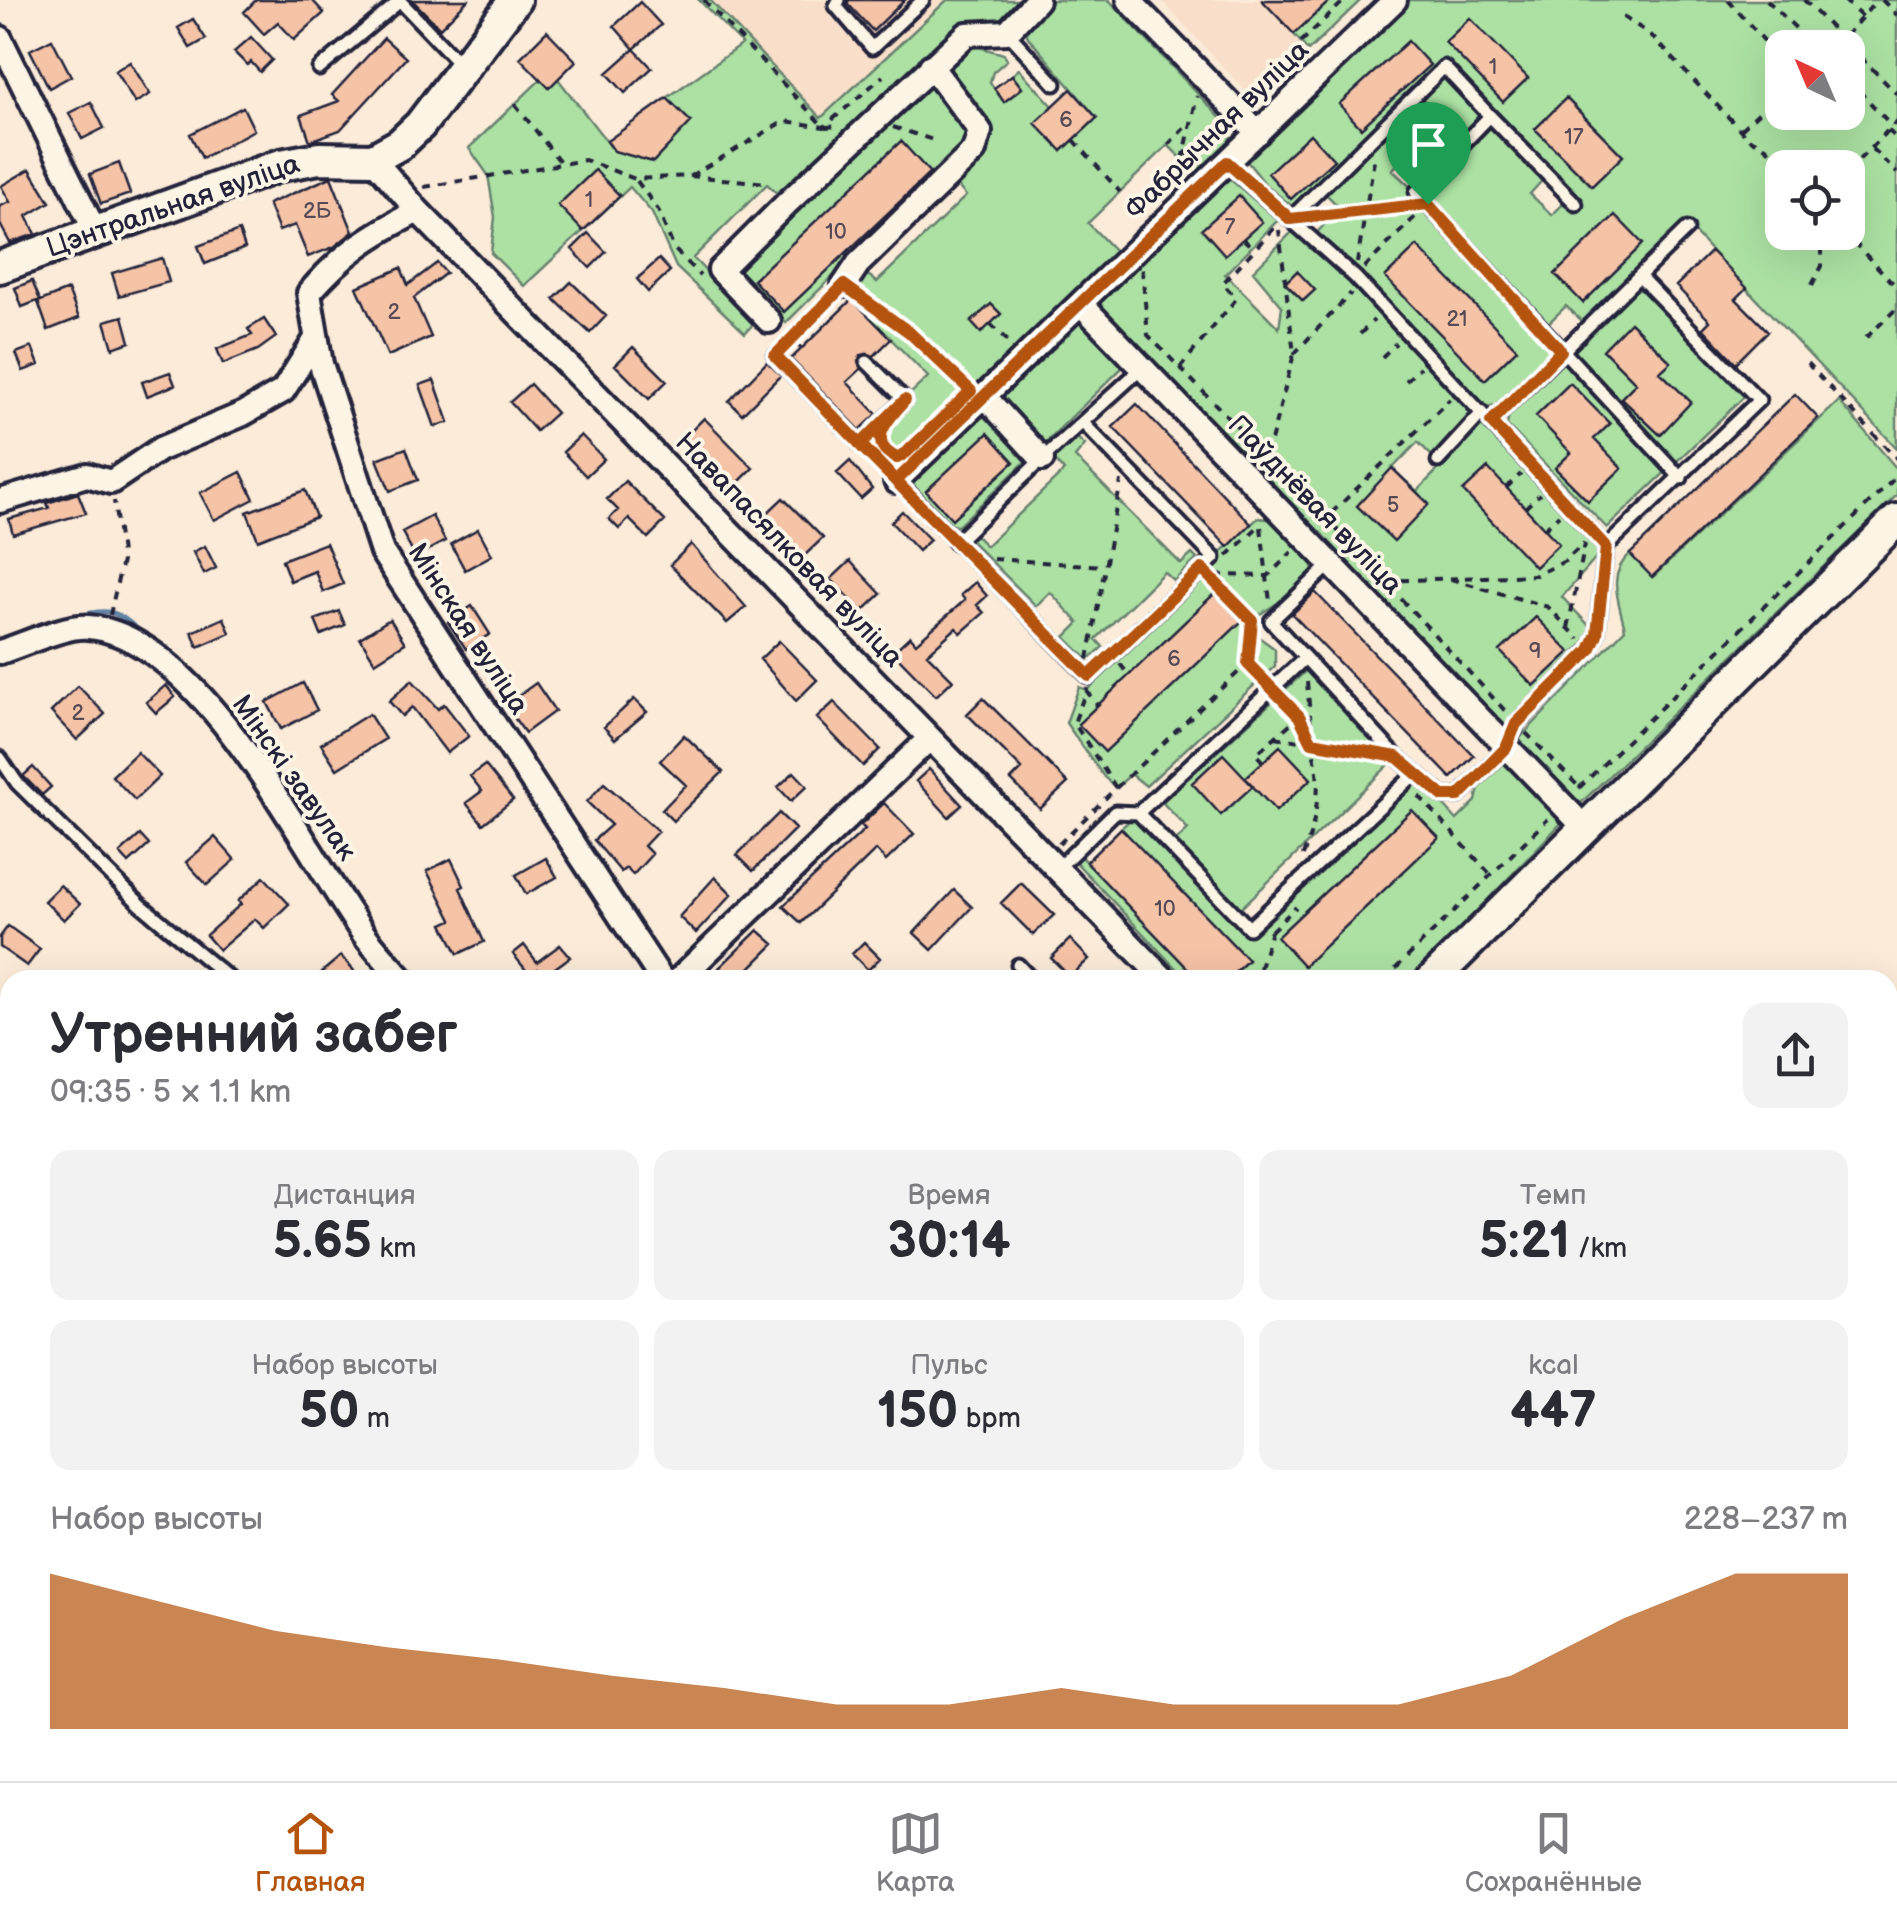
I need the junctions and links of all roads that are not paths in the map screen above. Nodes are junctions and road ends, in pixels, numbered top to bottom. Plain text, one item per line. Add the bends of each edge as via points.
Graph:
1 (400, 0) edge
2 (516, 0) edge
3 (838, 0) edge
4 (923, 0) edge
5 (1037, 0) edge
6 (1129, 0) edge
7 (1395, 0) edge
8 (1008, 32) junction
9 (0, 38) edge
10 (931, 66) junction
11 (465, 68) junction
12 (320, 69) dead end
13 (1055, 84) dead end
14 (1490, 116) junction
15 (1258, 133) junction
16 (373, 158) junction
17 (1227, 162) junction
18 (1576, 204) dead end
19 (418, 211) junction
20 (1284, 221) junction
21 (1687, 229) dead end
22 (95, 232) junction
23 (0, 266) edge
24 (1638, 276) junction
25 (844, 285) road end
26 (1080, 304) junction
27 (769, 321) dead end
28 (315, 340) junction
29 (1561, 351) junction
30 (775, 356) road end
31 (868, 362) dead end
32 (1142, 368) junction
33 (978, 394) junction
34 (1486, 417) junction
35 (1082, 423) junction
36 (860, 445) junction
37 (1042, 459) junction
38 (1438, 461) dead end
39 (1681, 478) junction
40 (896, 481) junction
41 (0, 501) edge
42 (1897, 520) edge
43 (956, 543) junction
44 (1606, 547) junction
45 (1330, 564) junction
46 (0, 652) edge
47 (1305, 658) junction
48 (930, 738) junction
49 (1506, 748) junction
50 (0, 758) edge
51 (1411, 778) junction
52 (1138, 813) junction
53 (1585, 828) junction
54 (1057, 869) junction
55 (1018, 965) dead end
56 (218, 970) edge
57 (395, 970) edge
58 (655, 970) edge
59 (688, 970) edge
60 (1023, 970) edge
61 (1155, 970) edge
62 (1442, 970) edge

1 - 11 lane
1 - 12 lane
2 - 11 main road
3 - 4 lane via 836,6 872,48
5 - 8 street
6 - 15 street
7 - 15 street, Фабрычная вуліца
8 - 10 street via 967,34
8 - 13 lane
9 - 22 street
10 - 25 street via 980,131 974,151
10 - 27 street via 720,270
11 - 16 main road via 420,126
14 - 18 lane
14 - 20 lane via 1444,67
14 - 29 lane via 1416,192
15 - 17 street, Фабрычная вуліца
16 - 19 street, Навапасялковая вуліца
16 - 22 main road, Цэнтральная вуліца via 298,160
17 - 20 lane
17 - 26 street, Фабрычная вуліца
19 - 28 street, Мінская вуліца via 368,236 309,293
19 - 48 street, Навапасялковая вуліца
20 - 34 lane via 1355,277
21 - 24 lane
22 - 23 main road, Цэнтральная вуліца
24 - 29 lane
24 - 39 lane via 1759,400
26 - 32 street, Паўднёвая вуліца
26 - 33 street, Фабрычная вуліца
28 - 41 street via 283,391 160,449 111,482 86,475
28 - 58 street, Мінская вуліца via 382,552
29 - 34 lane
29 - 39 lane
30 - 36 lane
31 - 36 lane via 905,400
32 - 35 lane
32 - 45 street, Паўднёвая вуліца
33 - 37 street
33 - 40 street, Фабрычная вуліца
34 - 38 lane
34 - 44 lane
35 - 37 lane
35 - 43 lane via 1214,558 1089,676
36 - 40 lane
37 - 43 lane
39 - 44 lane
40 - 43 lane
42 - 53 main road
44 - 49 lane via 1590,650 1516,724
45 - 47 lane via 1272,621
45 - 49 street, Паўднёвая вуліца
46 - 57 street, Мінскі завулак via 83,626 104,629 164,660 248,755
47 - 51 lane
47 - 52 lane
48 - 54 street, Навапасялковая вуліца
48 - 59 street
49 - 51 lane via 1459,796 1443,796
49 - 53 street, Паўднёвая вуліца
50 - 56 lane via 17,784
51 - 52 lane via 1250,928
52 - 54 lane via 1116,812
53 - 62 main road
54 - 61 street, Навапасялковая вуліца
55 - 60 lane

